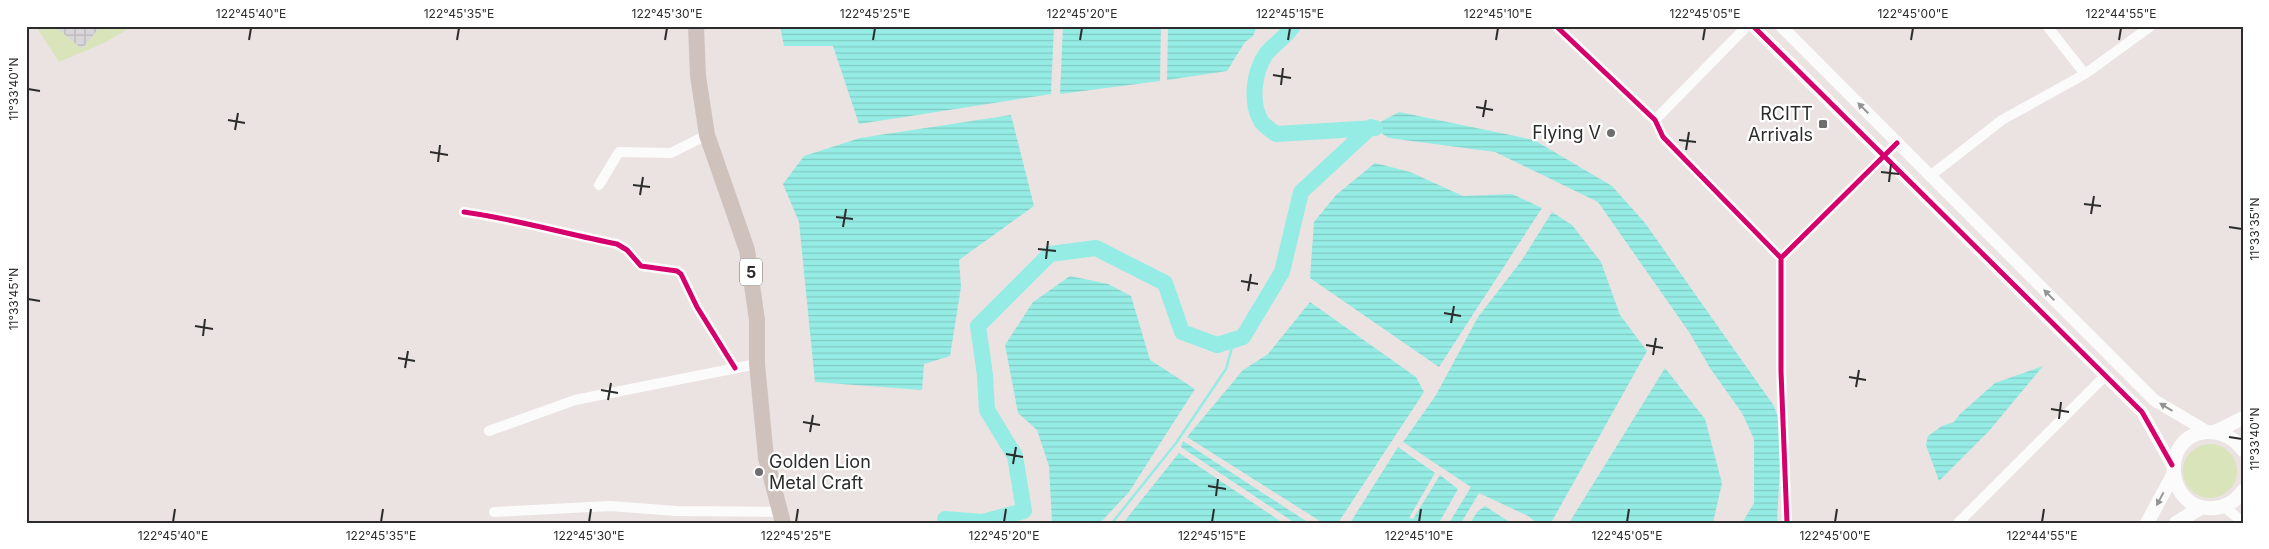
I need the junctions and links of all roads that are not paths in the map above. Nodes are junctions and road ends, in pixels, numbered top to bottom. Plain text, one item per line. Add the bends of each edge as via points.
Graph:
1 (696, 26) edge
2 (1556, 26) edge
3 (1747, 26) edge
4 (1753, 26) edge
5 (1781, 26) edge
6 (2047, 26) edge
7 (2152, 26) edge
8 (2084, 74) junction
9 (1656, 120) junction
10 (707, 135) junction
11 (1897, 143) junction
12 (1883, 157) junction
13 (1930, 176) junction
14 (599, 185) dead end
15 (464, 212) dead end
16 (1781, 258) junction
17 (756, 364) junction
18 (735, 368) junction
19 (2105, 376) junction
20 (2243, 418) edge
21 (490, 431) dead end
22 (2211, 432) junction
23 (2243, 450) edge
24 (2173, 470) junction
25 (2243, 491) edge
26 (2223, 506) junction
27 (2202, 507) junction
28 (494, 512) dead end
29 (781, 517) edge
30 (2243, 522) edge
31 (1787, 523) edge
32 (1958, 523) edge
33 (2147, 523) edge
34 (2176, 523) edge

1 - 10 highway, 5 via 698,76
2 - 9 street
3 - 9 street
4 - 12 street
11 -> 5 street
6 - 8 street
7 - 8 street
8 - 13 street via 2002,120
9 - 16 street via 1663,137
10 - 14 street via 671,153 619,152
10 - 17 highway, 5 via 747,250 757,320
11 - 12 street
11 - 13 street
12 - 16 street
12 - 19 street
22 -> 13 street via 2154,400
15 - 18 street via 617,244 641,266 677,271
16 - 31 street
17 - 18 street
17 - 29 highway, 5 via 766,458
18 - 21 street via 575,400
19 - 24 street via 2142,412
19 - 32 street
20 - 22 main road
22 - 23 main road via 2232,438
22 - 24 main road via 2195,435 2184,442 2176,453
24 - 27 main road via 2182,496
24 -> 33 main road
25 - 26 main road
26 - 27 main road
26 - 30 street
27 - 34 main road
28 - 29 street via 610,506

